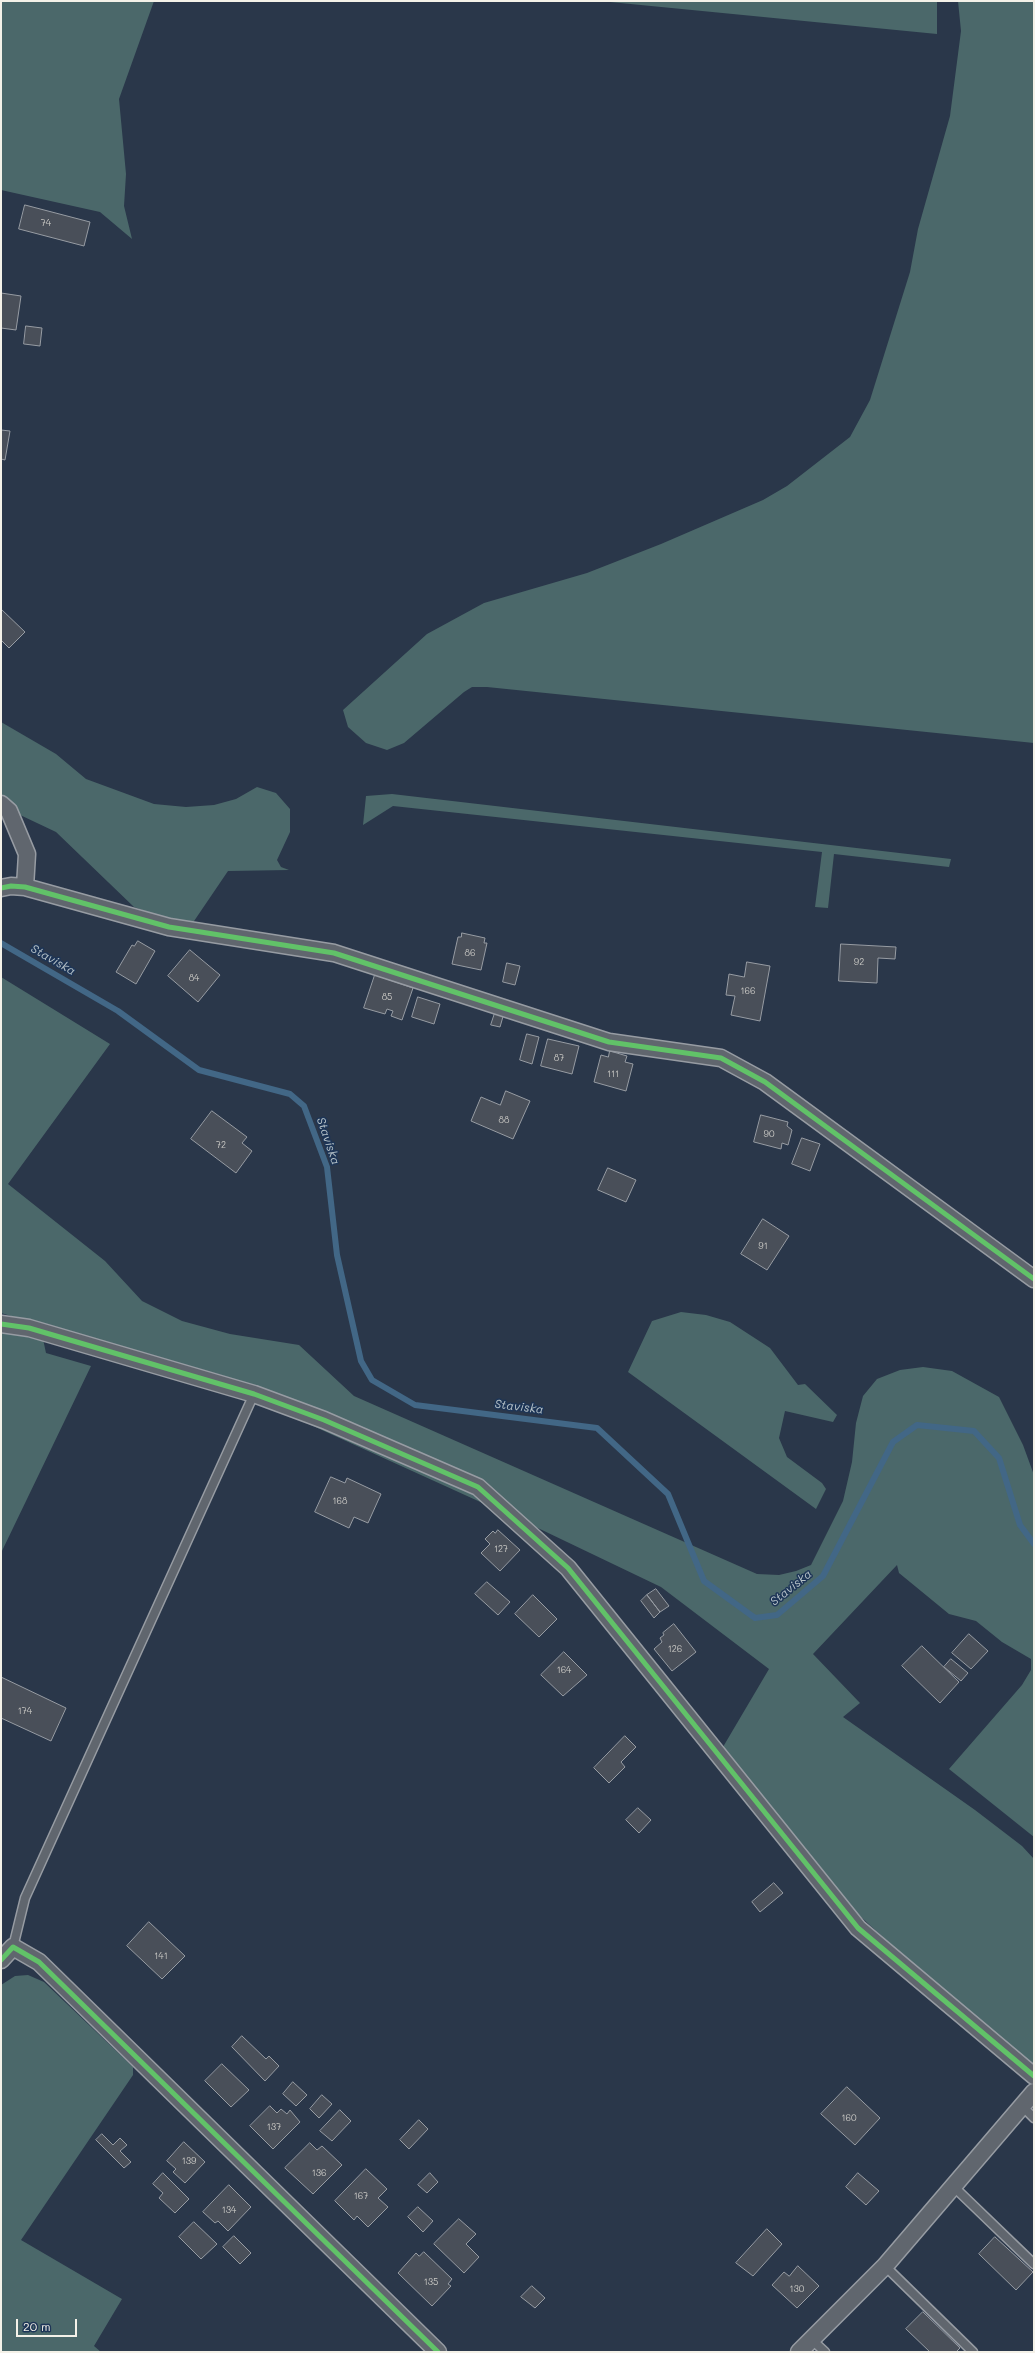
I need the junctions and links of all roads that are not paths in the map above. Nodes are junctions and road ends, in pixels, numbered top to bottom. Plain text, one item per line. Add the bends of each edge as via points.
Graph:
1 (1, 804) edge
2 (25, 887) junction
3 (1, 888) edge
4 (1034, 1279) edge
5 (1, 1324) edge
6 (254, 1394) junction
7 (14, 1947) junction
8 (1, 1960) edge
9 (1034, 2076) edge
10 (1034, 2092) edge
11 (1022, 2106) junction
12 (1034, 2118) edge
13 (954, 2186) junction
14 (1034, 2264) edge
15 (884, 2266) junction
16 (811, 2339) junction
17 (438, 2352) edge
18 (799, 2352) edge
19 (825, 2352) edge
20 (974, 2352) edge

1 - 2 street via 9,811 27,854
2 - 3 street
2 - 4 street via 169,927 334,953 609,1042 721,1058 765,1082
5 - 6 street via 30,1328
6 - 7 lane via 25,1898
6 - 9 street via 324,1420 478,1488 568,1568 858,1928
7 - 8 street
7 - 17 street via 39,1962
10 - 11 street
11 - 12 lane
11 - 13 street
13 - 14 lane
13 - 15 street
15 - 16 street
15 - 20 lane
16 - 18 street
16 - 19 lane

